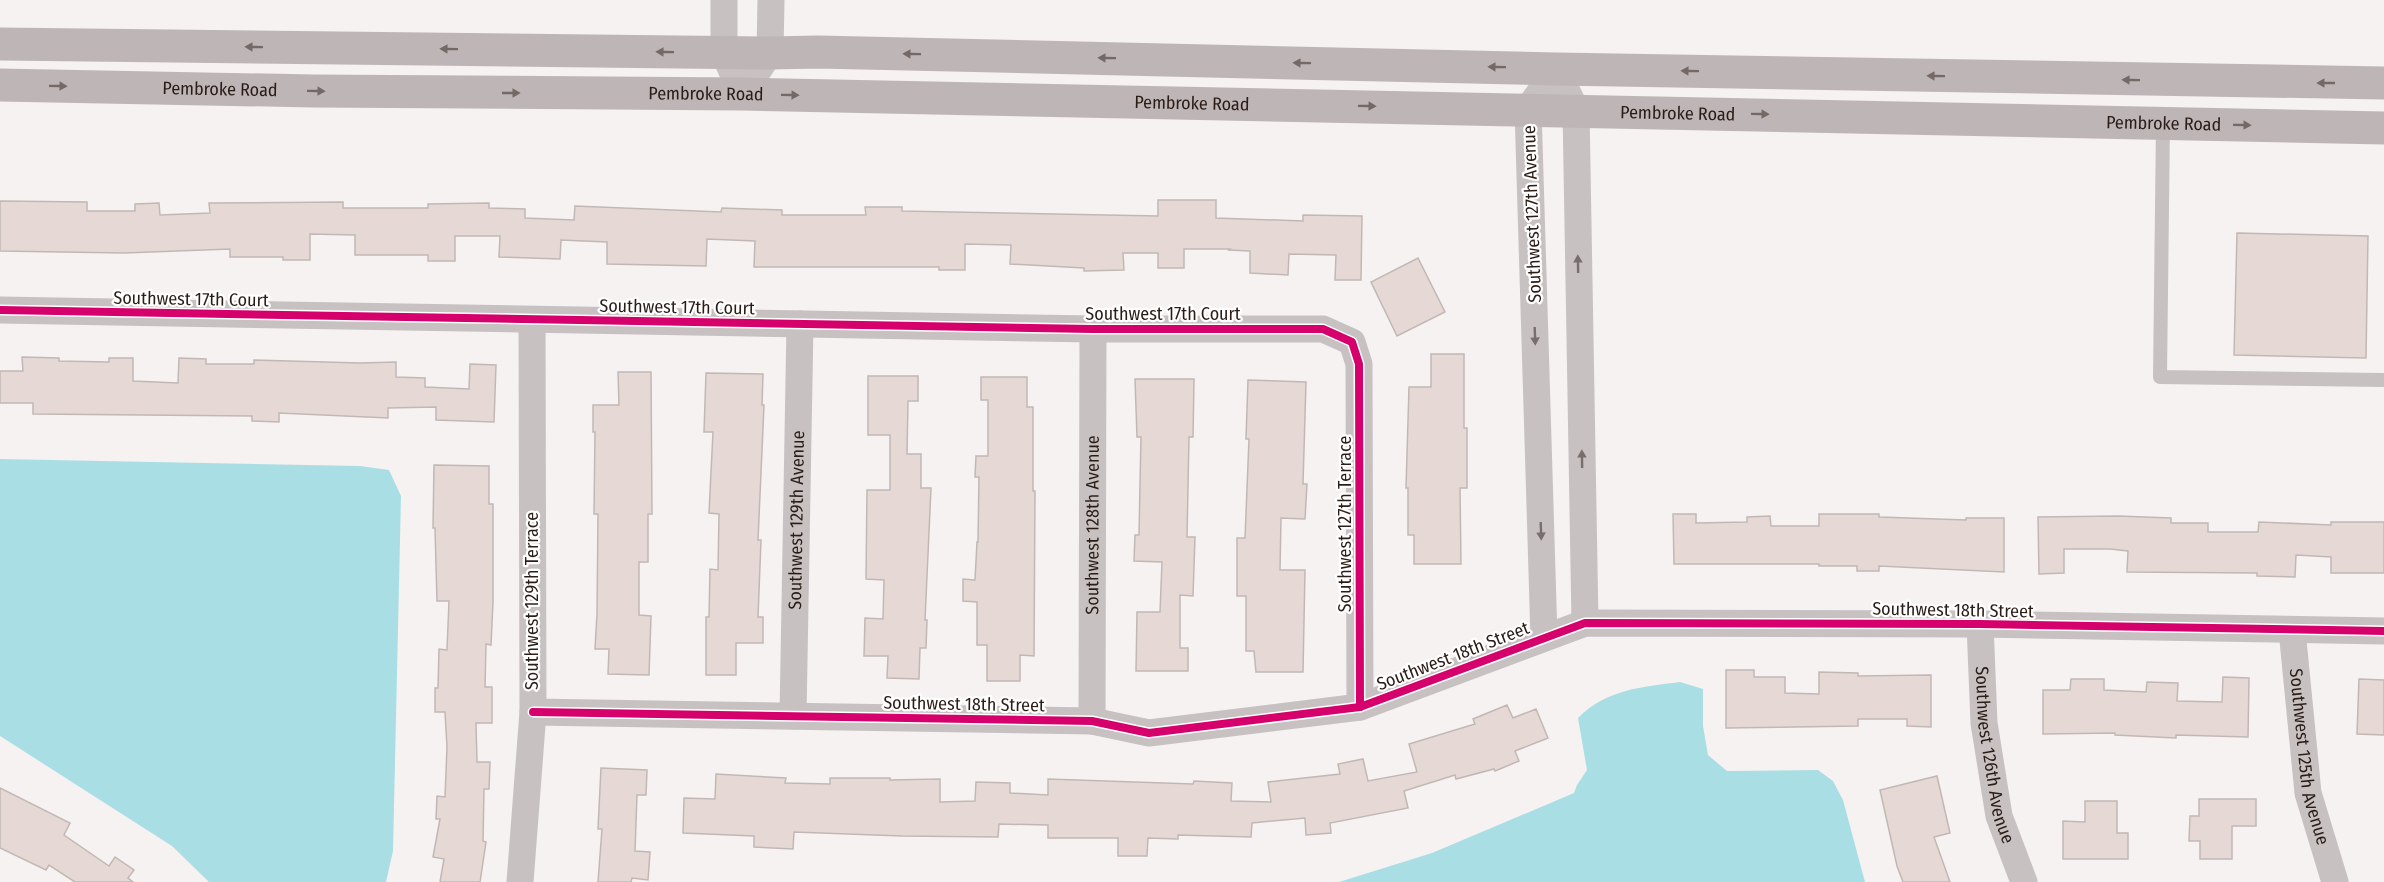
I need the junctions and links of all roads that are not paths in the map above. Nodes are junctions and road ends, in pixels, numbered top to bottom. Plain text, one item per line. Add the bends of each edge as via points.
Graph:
1 (724, 0) edge
2 (771, 0) edge
3 (0, 44) edge
4 (724, 52) junction
5 (770, 53) junction
6 (1556, 69) junction
7 (2165, 80) junction
8 (2384, 83) edge
9 (0, 85) edge
10 (742, 94) junction
11 (1528, 109) junction
12 (1575, 110) junction
13 (2163, 123) junction
14 (2384, 128) edge
15 (0, 310) edge
16 (532, 320) junction
17 (800, 324) junction
18 (1093, 329) junction
19 (1352, 342) joint
20 (2384, 380) edge
21 (1585, 622) junction
22 (1980, 624) junction
23 (2292, 630) junction
24 (2384, 631) edge
25 (1544, 638) junction
26 (1360, 707) junction
27 (532, 712) junction
28 (793, 716) junction
29 (1092, 721) junction
30 (520, 882) edge
31 (2024, 882) edge
32 (2335, 882) edge

1 - 4 street
2 - 5 street
4 -> 3 main road
4 - 5 main road
4 - 10 street
6 -> 5 main road
5 - 10 street
7 -> 6 main road
6 - 11 street, Southwest 127th Avenue
6 - 12 street
8 -> 7 main road
7 - 13 main road
9 -> 10 main road, Pembroke Road
10 -> 11 main road, Pembroke Road
11 - 12 main road, Pembroke Road
11 -> 25 street, Southwest 127th Avenue
12 -> 13 main road, Pembroke Road
21 -> 12 street
13 -> 14 main road, Pembroke Road
13 - 20 lane via 2160,377
15 - 16 street, Southwest 17th Court
16 - 17 street, Southwest 17th Court
16 - 27 street, Southwest 129th Terrace
17 - 18 street, Southwest 17th Court
17 - 28 street, Southwest 129th Avenue
18 - 19 street, Southwest 17th Court via 1323,329
18 - 29 street, Southwest 128th Avenue
19 - 26 street, Southwest 127th Terrace via 1359,364
21 - 22 street, Southwest 18th Street
21 - 25 street, Southwest 18th Street
22 - 23 street, Southwest 18th Street
22 - 31 street, Southwest 126th Avenue via 1984,723 1999,816
23 - 24 street, Southwest 18th Street
23 - 32 street, Southwest 125th Avenue via 2308,793
25 - 26 street, Southwest 18th Street
26 - 29 street, Southwest 18th Street via 1149,733
27 - 28 street, Southwest 18th Street
27 - 30 street, Southwest 129th Terrace
28 - 29 street, Southwest 18th Street

